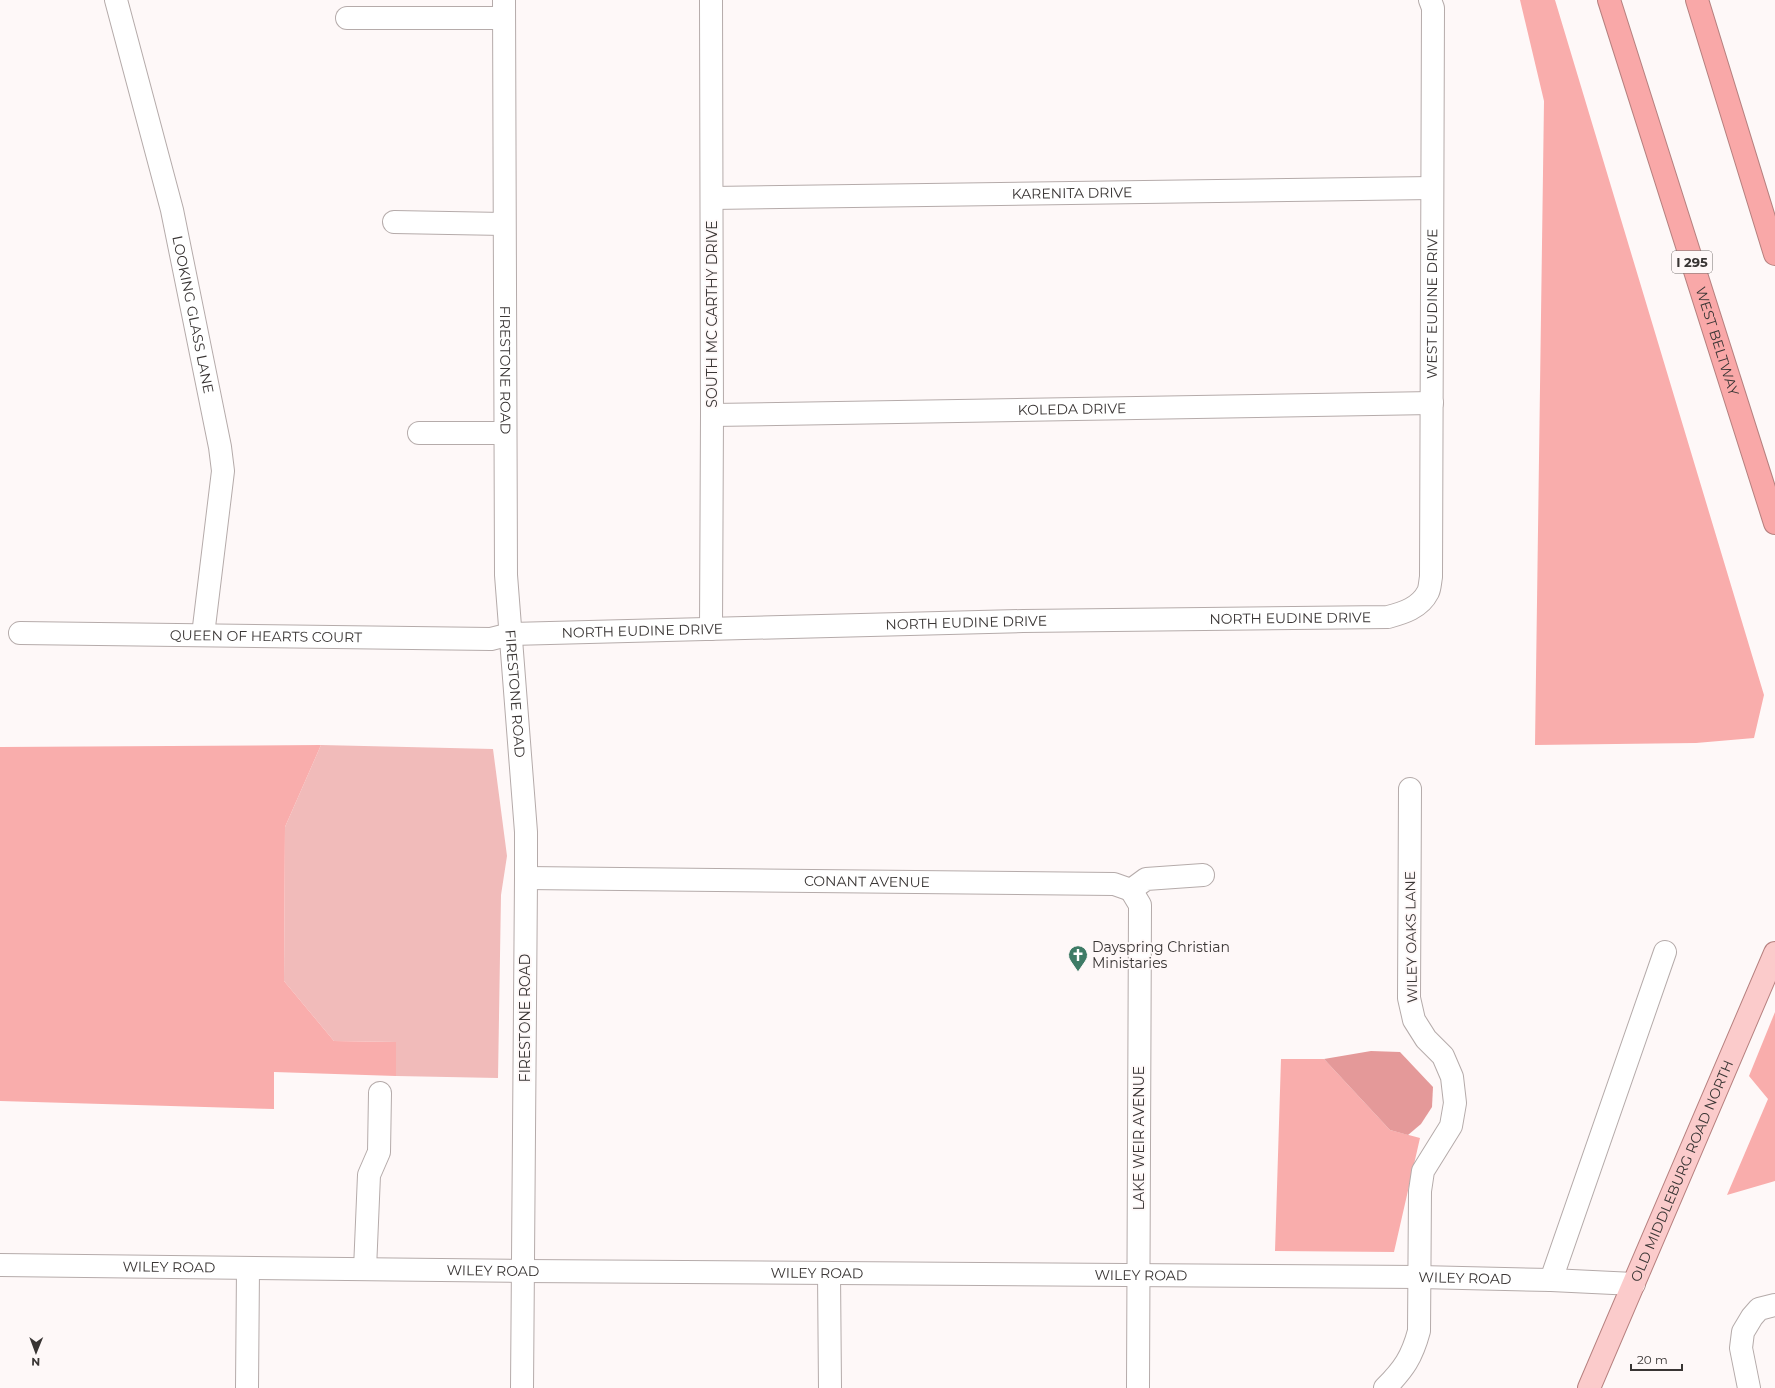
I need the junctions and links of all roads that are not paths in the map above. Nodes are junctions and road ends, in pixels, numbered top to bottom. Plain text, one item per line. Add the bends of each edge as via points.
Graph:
1 (116, 0) edge
2 (712, 0) edge
3 (1430, 0) edge
4 (1609, 0) edge
5 (1698, 0) edge
6 (504, 9) edge
7 (347, 18) dead end
8 (1432, 188) junction
9 (712, 198) junction
10 (394, 222) dead end
11 (504, 224) junction
12 (1775, 254) edge
13 (1432, 403) junction
14 (712, 414) junction
15 (419, 433) dead end
16 (505, 433) junction
17 (1775, 523) edge
18 (1418, 604) joint
19 (711, 629) junction
20 (20, 633) dead end
21 (511, 634) junction
22 (203, 635) junction
23 (1410, 789) dead end
24 (1203, 875) dead end
25 (526, 878) junction
26 (1131, 890) junction
27 (1665, 952) dead end
28 (1775, 954) edge
29 (380, 1093) dead end
30 (0, 1265) edge
31 (248, 1268) junction
32 (365, 1269) junction
33 (523, 1271) junction
34 (830, 1273) junction
35 (1139, 1276) junction
36 (1420, 1277) junction
37 (1551, 1280) junction
38 (1634, 1284) junction
39 (1775, 1305) edge
40 (247, 1388) edge
41 (522, 1388) edge
42 (830, 1388) edge
43 (1138, 1388) edge
44 (1385, 1388) edge
45 (1589, 1388) edge
46 (1749, 1388) edge

1 - 22 street, LOOKING GLASS LANE via 172,210 220,447 223,471
2 - 9 street, SOUTH MC CARTHY DRIVE
3 - 8 street, WEST EUDINE DRIVE via 1433,8
4 - 17 highway, WEST BELTWAY / I 295
5 - 12 highway
6 - 7 street
6 - 11 street, FIRESTONE ROAD
8 - 9 street, KARENITA DRIVE
8 - 13 street, WEST EUDINE DRIVE
9 - 14 street, SOUTH MC CARTHY DRIVE
10 - 11 street
11 - 16 street, FIRESTONE ROAD
13 - 14 street, KOLEDA DRIVE
13 - 18 street, WEST EUDINE DRIVE via 1431,577 1428,592
14 - 19 street, SOUTH MC CARTHY DRIVE
15 - 16 street
16 - 21 street, FIRESTONE ROAD via 506,576
18 - 19 street, NORTH EUDINE DRIVE via 1405,613 1388,617 1023,621
19 - 21 street, NORTH EUDINE DRIVE
20 - 22 street, QUEEN OF HEARTS COURT
21 - 22 street, QUEEN OF HEARTS COURT via 491,639
21 - 25 street, FIRESTONE ROAD via 526,832
23 - 36 street, WILEY OAKS LANE via 1409,998 1414,1020 1426,1039 1442,1056 1452,1077 1455,1103 1451,1126 1423,1171 1420,1191
24 - 26 street via 1146,879
25 - 26 street, CONANT AVENUE via 1114,884
25 - 33 street, FIRESTONE ROAD
26 - 35 street, LAKE WEIR AVENUE via 1140,905
27 - 37 street
28 - 38 main road, OLD MIDDLEBURG ROAD NORTH
29 - 32 street via 379,1152 369,1175
30 - 31 street, WILEY ROAD
31 - 32 street, WILEY ROAD
31 - 40 street
32 - 33 street, WILEY ROAD
33 - 34 street, WILEY ROAD
33 - 41 street, FIRESTONE ROAD
34 - 35 street, WILEY ROAD
34 - 42 street
35 - 36 street, WILEY ROAD
35 - 43 street, LAKE WEIR AVENUE
36 - 37 street, WILEY ROAD
36 - 44 street, WILEY OAKS LANE via 1419,1331 1414,1350 1400,1372
37 - 38 street, WILEY ROAD
38 - 45 main road, OLD MIDDLEBURG ROAD NORTH
39 - 46 street via 1759,1309 1743,1332 1741,1348

